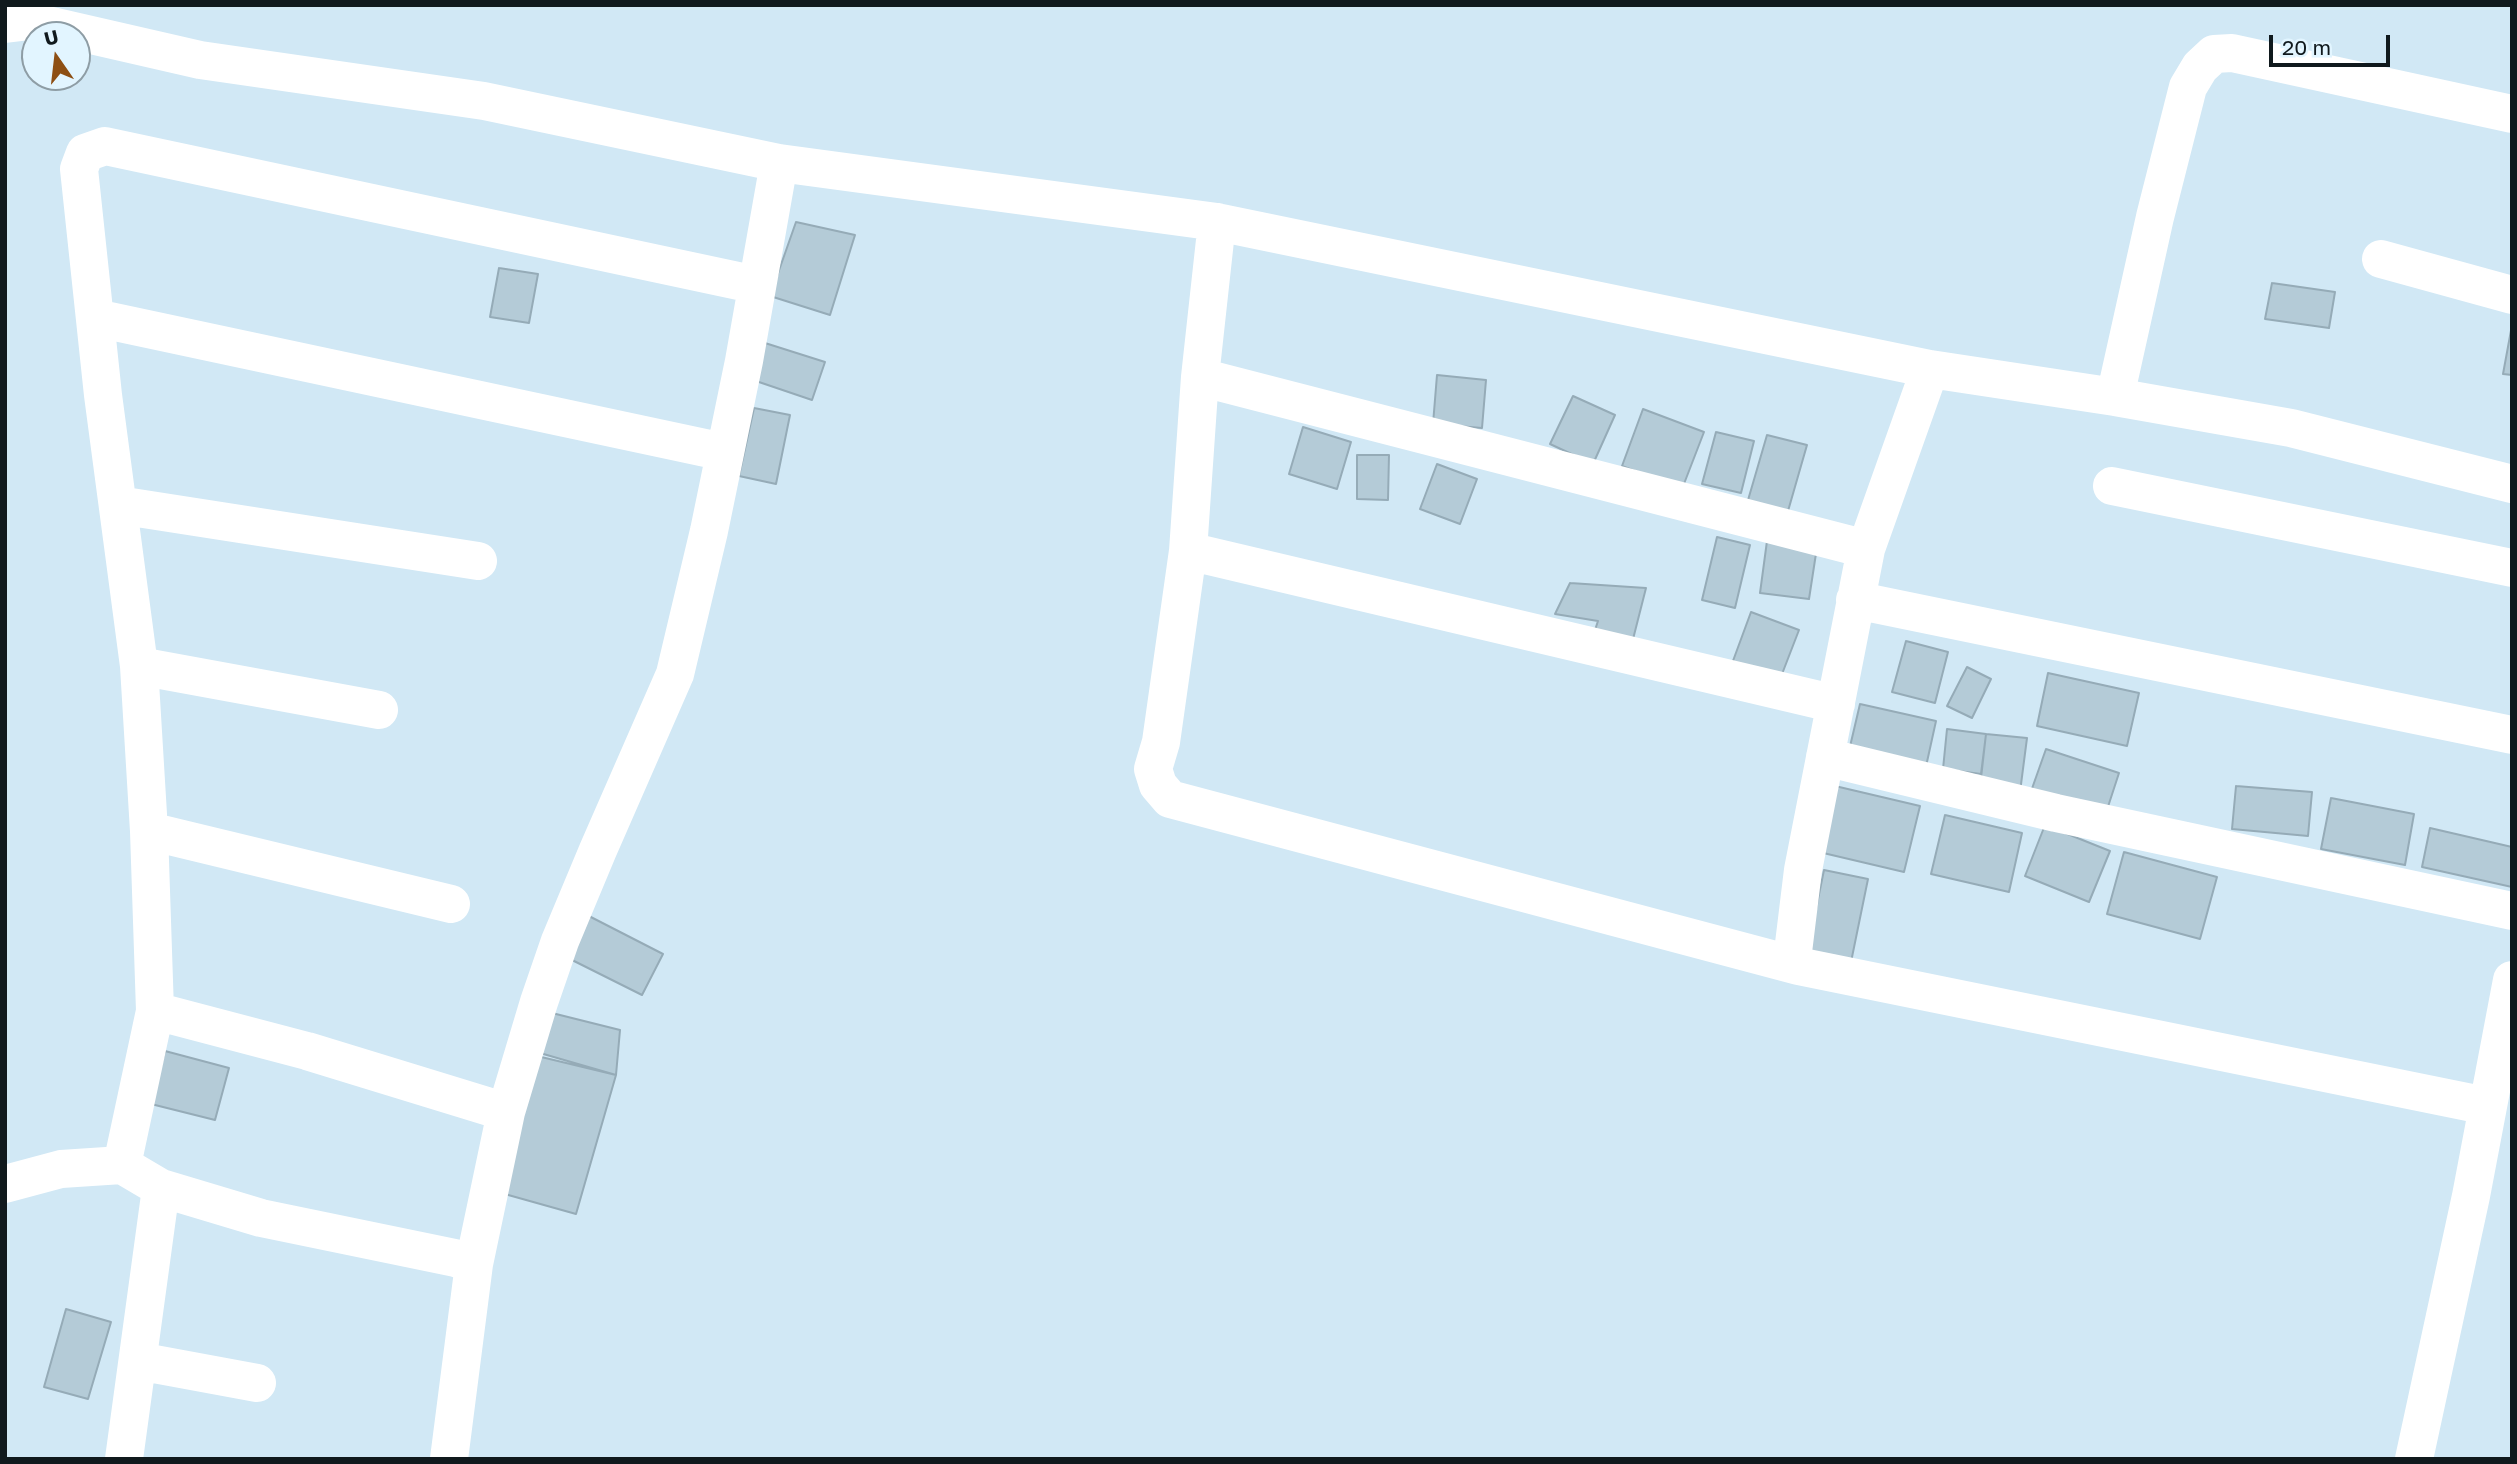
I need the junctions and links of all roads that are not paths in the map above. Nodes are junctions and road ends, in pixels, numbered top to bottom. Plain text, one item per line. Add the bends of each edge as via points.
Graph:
1 (5, 24) edge
2 (2512, 114) edge
3 (779, 163) junction
4 (1217, 222) junction
5 (2381, 259) dead end
6 (757, 285) junction
7 (2512, 295) edge
8 (96, 318) junction
9 (1930, 369) junction
10 (1200, 377) junction
11 (2115, 397) junction
12 (724, 452) junction
13 (2512, 484) edge
14 (2112, 486) dead end
15 (118, 505) junction
16 (1866, 549) junction
17 (1188, 551) junction
18 (478, 561) dead end
19 (2512, 568) edge
20 (1855, 600) junction
21 (139, 666) junction
22 (1836, 704) junction
23 (379, 709) dead end
24 (2512, 735) edge
25 (1825, 757) junction
26 (149, 831) junction
27 (451, 904) dead end
28 (2512, 911) edge
29 (1798, 967) junction
30 (2512, 980) edge
31 (155, 1011) junction
32 (2506, 1037) edge
33 (2487, 1106) junction
34 (506, 1112) junction
35 (122, 1165) junction
36 (5, 1184) edge
37 (161, 1188) junction
38 (474, 1264) junction
39 (138, 1361) junction
40 (257, 1383) dead end
41 (124, 1459) edge
42 (449, 1459) edge
43 (2414, 1459) edge

1 - 3 street via 30,21 200,60 484,101
2 - 11 street via 2232,53 2214,54 2200,66 2188,87
3 - 4 street
3 - 6 street
4 - 9 street
4 - 10 street
5 - 7 street
6 - 8 street via 105,146 85,153 79,169
6 - 12 street
8 - 12 street
8 - 15 street
9 - 11 street
9 - 16 street
10 - 16 street
10 - 17 street
11 - 13 street via 2291,428
12 - 34 street via 675,674 560,941
14 - 19 street
15 - 18 street
15 - 21 street
16 - 20 street
17 - 22 street
17 - 29 street via 1161,742 1153,769 1158,785 1170,799
20 - 22 street
20 - 24 street
21 - 23 street
21 - 26 street
22 - 25 street
25 - 28 street via 2056,813
25 - 29 street via 1803,870 1793,952
26 - 27 street
26 - 31 street
29 - 33 street
30 - 32 street
31 - 34 street via 307,1051
31 - 35 street
32 - 33 street
33 - 43 street
34 - 38 street
35 - 36 street via 61,1169
35 - 37 street
37 - 38 street via 261,1218
37 - 39 street
38 - 42 street
39 - 40 street
39 - 41 street

